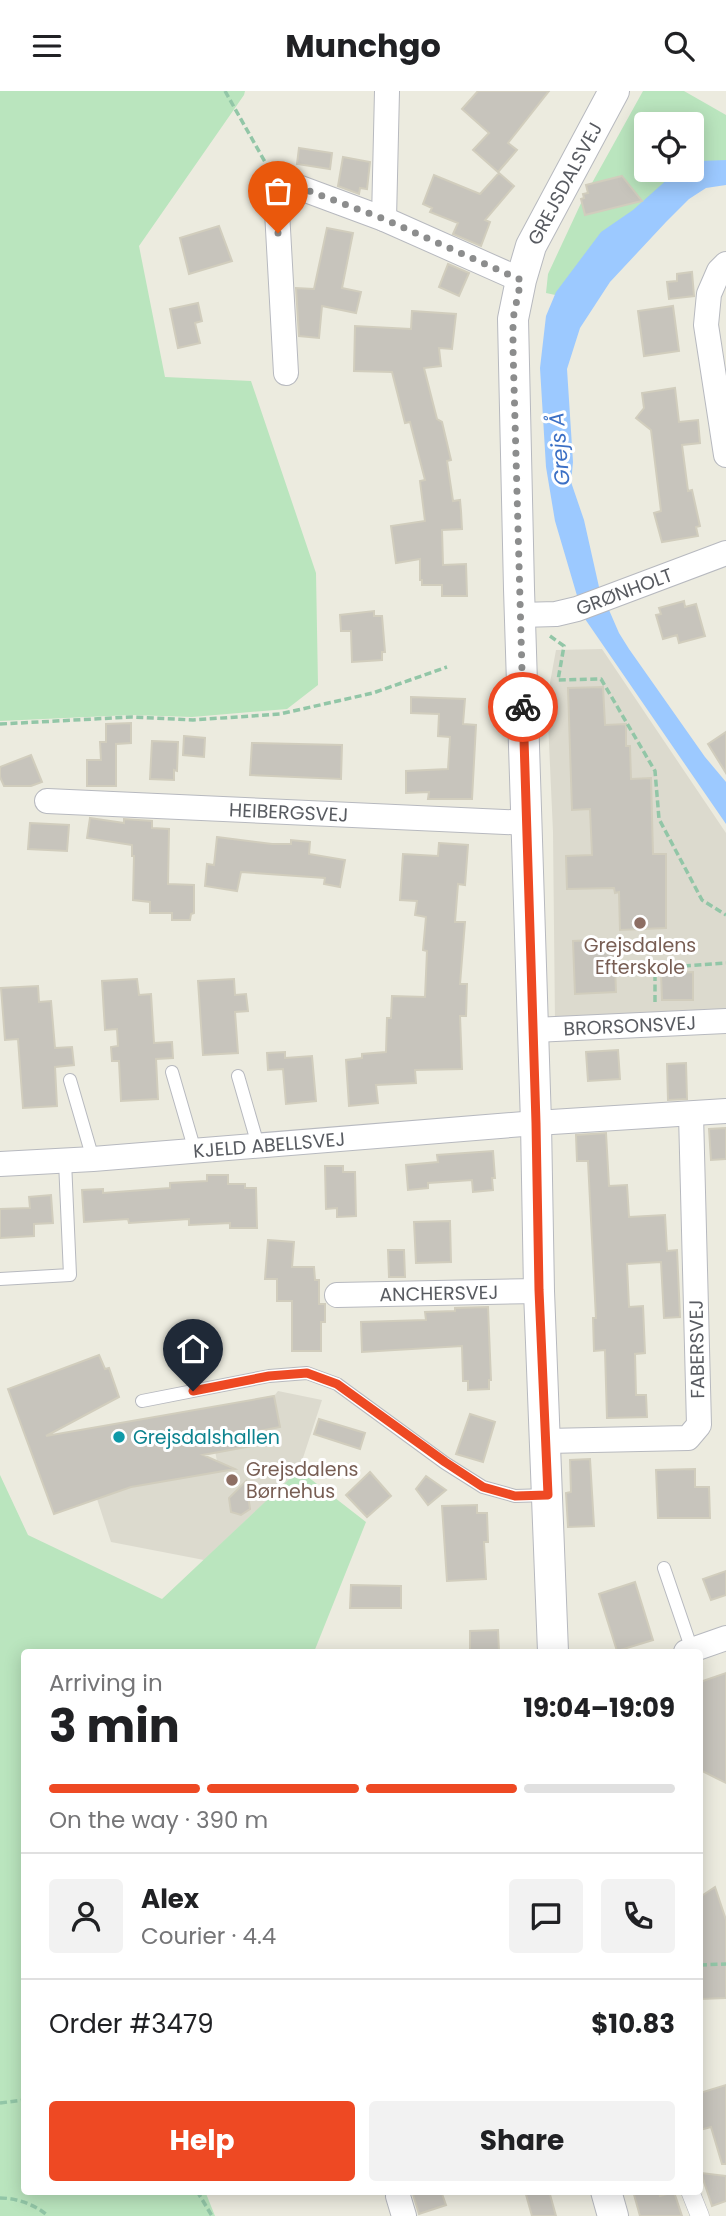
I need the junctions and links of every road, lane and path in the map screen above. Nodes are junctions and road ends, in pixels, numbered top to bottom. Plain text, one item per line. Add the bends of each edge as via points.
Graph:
1 (225, 91) edge
2 (387, 91) edge
3 (614, 91) edge
4 (288, 183) junction
5 (384, 219) junction
6 (726, 264) edge
7 (521, 280) junction
8 (286, 373) dead end
9 (726, 455) edge
10 (726, 553) edge
11 (520, 615) junction
12 (447, 667) dead end
13 (0, 724) edge
14 (47, 801) dead end
15 (528, 823) junction
16 (726, 915) edge
17 (726, 963) edge
18 (726, 1021) edge
19 (656, 1025) junction
20 (534, 1030) junction
21 (172, 1072) dead end
22 (238, 1076) dead end
23 (70, 1080) dead end
24 (726, 1111) edge
25 (691, 1114) junction
26 (536, 1123) junction
27 (258, 1145) junction
28 (195, 1151) junction
29 (93, 1159) junction
30 (65, 1161) junction
31 (0, 1164) edge
32 (0, 1279) edge
33 (539, 1290) junction
34 (337, 1295) dead end
35 (142, 1401) dead end
36 (546, 1441) junction
37 (548, 1495) junction
38 (664, 1568) dead end
39 (726, 1638) edge
40 (553, 1649) edge
41 (688, 1649) edge
42 (695, 1649) edge
43 (726, 1964) edge
44 (703, 1965) edge
45 (21, 2100) edge
46 (0, 2103) edge
47 (199, 2195) edge
48 (607, 2195) edge
49 (692, 2195) edge
50 (0, 2198) edge
51 (48, 2216) edge
52 (212, 2216) edge
53 (613, 2216) edge
54 (700, 2216) edge

1 - 4 path via 270,171
2 - 5 street
3 - 7 street, GREJSDALSVEJ via 531,246
4 - 5 street
4 - 8 street via 277,211
5 - 7 street
6 - 9 street via 709,294 706,325
7 - 11 street, GREJSDALSVEJ via 513,319
10 - 11 street, GRØNHOLT via 577,609
11 - 15 street, GREJSDALSVEJ
11 - 16 path via 564,646 558,680 601,679 655,771 659,819 689,877 702,900
12 - 13 path via 373,692 280,714
14 - 15 street, HEIBERGSVEJ
15 - 20 street, GREJSDALSVEJ
17 - 19 path via 654,968
18 - 19 street, BRORSONSVEJ
19 - 20 street, BRORSONSVEJ
20 - 26 street, GREJSDALSVEJ
21 - 28 lane
22 - 27 lane
23 - 29 lane
24 - 25 street, KJELD ABELLSVEJ
25 - 26 street, KJELD ABELLSVEJ
25 - 36 street, FABERSVEJ via 699,1425 688,1438
26 - 27 street, KJELD ABELLSVEJ
26 - 33 street, GREJSDALSVEJ
27 - 28 street, KJELD ABELLSVEJ
28 - 29 street, KJELD ABELLSVEJ
29 - 30 street, KJELD ABELLSVEJ
30 - 31 street, KJELD ABELLSVEJ
30 - 32 lane via 70,1275
33 - 34 street, ANCHERSVEJ
33 - 36 street, GREJSDALSVEJ
35 - 37 lane via 307,1373 337,1384 483,1487 515,1496
36 - 37 street, GREJSDALSVEJ
37 - 40 street, GREJSDALSVEJ
38 - 41 lane
39 - 42 street
43 - 44 path
45 - 46 path
47 - 52 path
48 - 53 street
49 - 54 street
50 - 51 path via 38,2207

